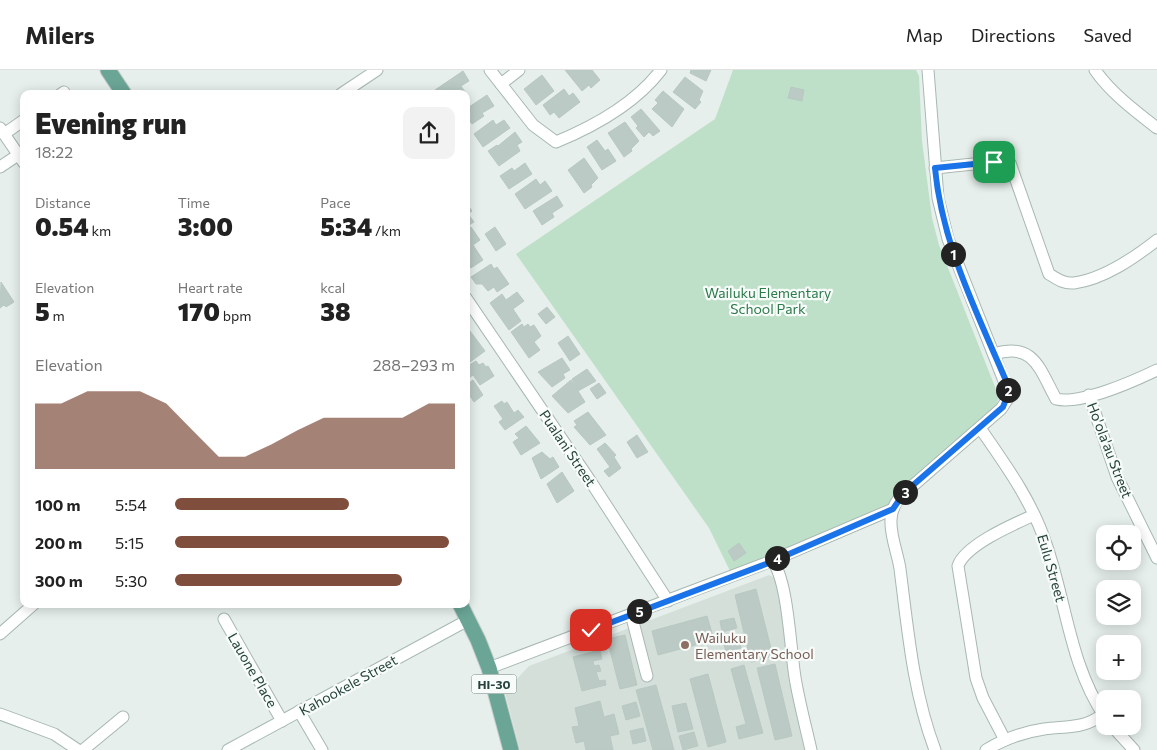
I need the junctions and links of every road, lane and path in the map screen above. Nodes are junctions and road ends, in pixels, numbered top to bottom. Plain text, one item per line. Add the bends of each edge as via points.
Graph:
1 (108, 70) edge
2 (377, 70) edge
3 (490, 70) edge
4 (519, 70) edge
5 (661, 70) edge
6 (928, 70) edge
7 (1095, 70) edge
8 (501, 84) junction
9 (121, 90) edge
10 (346, 90) edge
11 (20, 122) edge
12 (1157, 128) edge
13 (2, 131) edge
14 (20, 158) edge
15 (20, 159) edge
16 (0, 167) edge
17 (935, 168) junction
18 (1157, 240) edge
19 (470, 304) edge
20 (994, 354) junction
21 (1157, 370) edge
22 (1089, 396) junction
23 (980, 428) junction
24 (893, 509) junction
25 (1034, 515) junction
26 (1157, 558) edge
27 (772, 560) junction
28 (668, 601) junction
29 (29, 608) edge
30 (462, 608) edge
31 (631, 614) junction
32 (224, 619) dead end
33 (468, 620) junction
34 (0, 634) edge
35 (490, 668) junction
36 (647, 676) dead end
37 (1096, 701) edge
38 (299, 711) junction
39 (0, 714) edge
40 (123, 717) dead end
41 (282, 720) junction
42 (1096, 720) edge
43 (1120, 735) edge
44 (1005, 740) junction
45 (78, 750) edge
46 (84, 750) edge
47 (228, 750) edge
48 (322, 750) edge
49 (511, 750) edge
50 (812, 750) edge
51 (935, 750) edge
52 (986, 750) edge
53 (1134, 750) edge

1 - 9 main road
2 - 10 street
3 - 8 street
4 - 8 street
5 - 8 street via 628,102 586,129 556,142 534,125
6 - 17 street
7 - 12 street via 1101,80
11 - 13 street
13 - 14 street
15 - 16 street
17 - 18 street via 1010,162 1049,274 1060,281 1073,283 1100,275 1136,256
17 - 20 street via 948,239
19 - 28 street, Pualani Street
20 - 22 street, Ho'ola'au Street via 1016,349 1025,352 1035,362 1056,399
20 - 23 street via 1007,383 1008,394 1004,405
21 - 22 street, Ho'ola'au Street
22 - 26 street, Ho'ola'au Street via 1117,477
23 - 24 street via 904,493
23 - 25 street, Eulu Street via 1018,484
24 - 27 street
24 - 51 street via 891,527 912,669
25 - 37 street, Eulu Street via 1046,544 1072,640
25 - 44 street via 965,554 958,566 976,678 982,698
27 - 28 street
27 - 50 street via 782,586 796,684
28 - 31 street
29 - 34 street
30 - 33 main road, HI-30
31 - 35 street
31 - 36 street
32 - 41 street, Lauone Place
33 - 35 main road, HI-30
33 - 38 street, Kahookele Street
35 - 49 main road, HI-30
38 - 41 street, Kahookele Street
38 - 48 street
39 - 45 street via 35,725
40 - 46 street
41 - 47 street, Kahookele Street
42 - 44 street via 1086,725 1036,730
43 - 53 street
44 - 52 street

